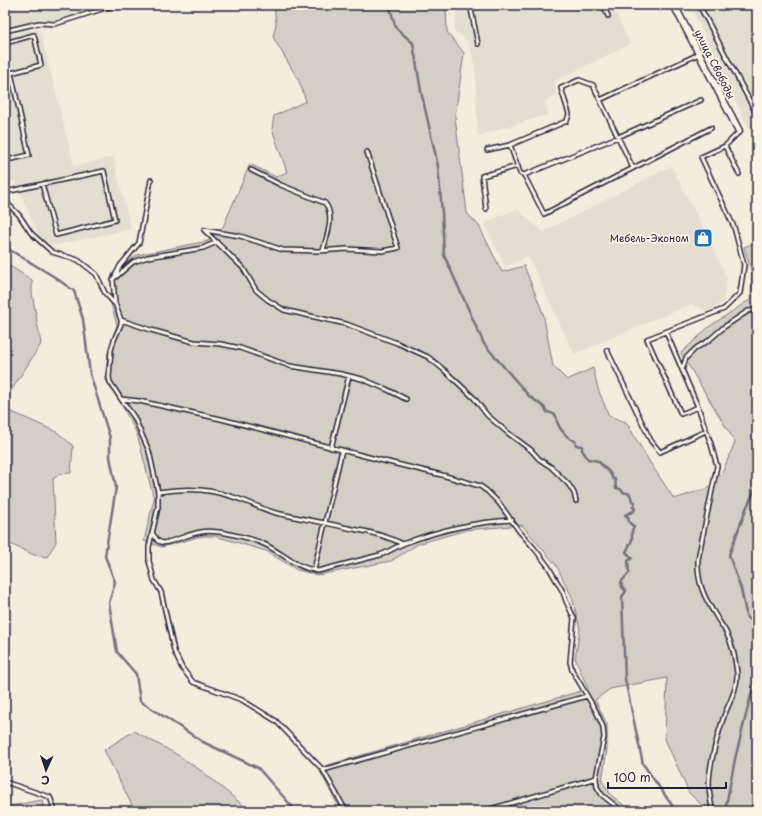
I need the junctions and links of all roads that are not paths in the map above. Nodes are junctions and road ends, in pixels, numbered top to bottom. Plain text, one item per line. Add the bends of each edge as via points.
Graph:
1 (115, 5) edge
2 (482, 5) edge
3 (603, 5) edge
4 (674, 5) edge
5 (699, 5) edge
6 (608, 16) dead end
7 (5, 31) edge
8 (5, 43) edge
9 (478, 44) dead end
10 (699, 54) junction
11 (11, 73) junction
12 (5, 74) edge
13 (600, 100) junction
14 (701, 100) dead end
15 (757, 110) edge
16 (711, 128) dead end
17 (739, 131) joint
18 (618, 137) junction
19 (510, 145) junction
20 (725, 146) junction
21 (487, 150) dead end
22 (367, 152) dead end
23 (12, 159) dead end
24 (518, 166) junction
25 (633, 168) junction
26 (251, 170) dead end
27 (739, 174) dead end
28 (524, 175) junction
29 (151, 180) dead end
30 (42, 184) junction
31 (5, 191) edge
32 (5, 201) edge
33 (486, 209) dead end
34 (217, 242) junction
35 (323, 250) junction
36 (113, 280) junction
37 (115, 303) junction
38 (757, 310) edge
39 (121, 320) junction
40 (666, 332) junction
41 (607, 350) dead end
42 (682, 370) junction
43 (349, 376) junction
44 (121, 399) junction
45 (406, 399) dead end
46 (698, 407) junction
47 (706, 431) junction
48 (331, 448) junction
49 (342, 450) junction
50 (158, 492) junction
51 (576, 501) dead end
52 (512, 520) junction
53 (325, 522) junction
54 (152, 533) junction
55 (403, 544) junction
56 (314, 570) junction
57 (587, 696) junction
58 (323, 770) junction
59 (596, 778) junction
60 (5, 782) edge
61 (712, 809) dead end
62 (55, 811) edge
63 (346, 811) edge
64 (484, 811) edge
65 (622, 811) edge

1 - 7 lane via 55,24 39,23
2 - 9 lane via 471,10
3 - 6 lane
4 - 10 street, улица Свободы
5 - 15 lane via 755,111
8 - 11 lane via 34,36 41,65
10 - 13 lane
10 - 17 street, улица Свободы
11 - 12 lane
11 - 23 lane via 29,155
13 - 18 lane
13 - 19 lane via 593,85 579,80 561,88 569,114 567,121
14 - 18 lane
16 - 25 lane
17 - 20 lane
18 - 25 lane
18 - 28 lane
19 - 21 lane
19 - 24 lane
20 - 27 lane
20 - 40 lane via 701,157 734,227 744,265 740,293 724,309
22 - 35 lane via 398,248 382,251
24 - 28 lane via 520,173
24 - 33 lane via 482,176
25 - 28 lane via 544,214
26 - 35 lane via 328,206 330,220
29 - 36 lane via 139,243 120,266
30 - 30 lane via 104,171 115,220 56,235
30 - 31 lane
32 - 37 lane via 19,215 31,233 52,252 78,260 96,274 105,293
34 - 35 lane via 204,230 240,236 283,250
34 - 36 lane via 203,248 133,262
34 - 51 lane via 243,268 256,290 284,310 346,324 398,343 428,358 474,398 487,415 551,467 569,485
36 - 37 lane
37 - 39 lane
38 - 42 lane via 748,311 696,348 686,358
39 - 43 lane via 194,342 240,348 290,366
39 - 44 lane via 111,350 108,377
40 - 42 lane
40 - 46 lane via 647,339 681,414
41 - 47 lane via 651,441 660,452
42 - 46 lane
43 - 45 lane via 386,388
43 - 48 lane
44 - 48 lane via 221,419
44 - 50 lane via 134,417 149,450
46 - 47 lane
47 - 61 lane via 717,466 698,559 700,588 731,642 737,675 718,735 710,774
48 - 49 lane
49 - 52 lane via 480,486 499,503
49 - 53 lane
50 - 53 lane via 189,488 214,492 274,512
50 - 54 lane via 158,507
52 - 55 lane via 465,525
52 - 57 lane via 548,566 563,592 574,618 571,666 574,676
53 - 55 lane via 381,535
53 - 56 lane
54 - 56 lane via 158,541 163,542 212,531 236,536 262,543 298,566
54 - 58 lane via 149,561 162,598 174,651 182,668 193,682 242,700 276,721
55 - 56 lane via 380,555 325,570
57 - 58 lane
57 - 59 lane via 596,711 604,736
58 - 63 lane
59 - 64 lane
59 - 65 lane via 597,787 602,794
60 - 62 lane via 50,797

